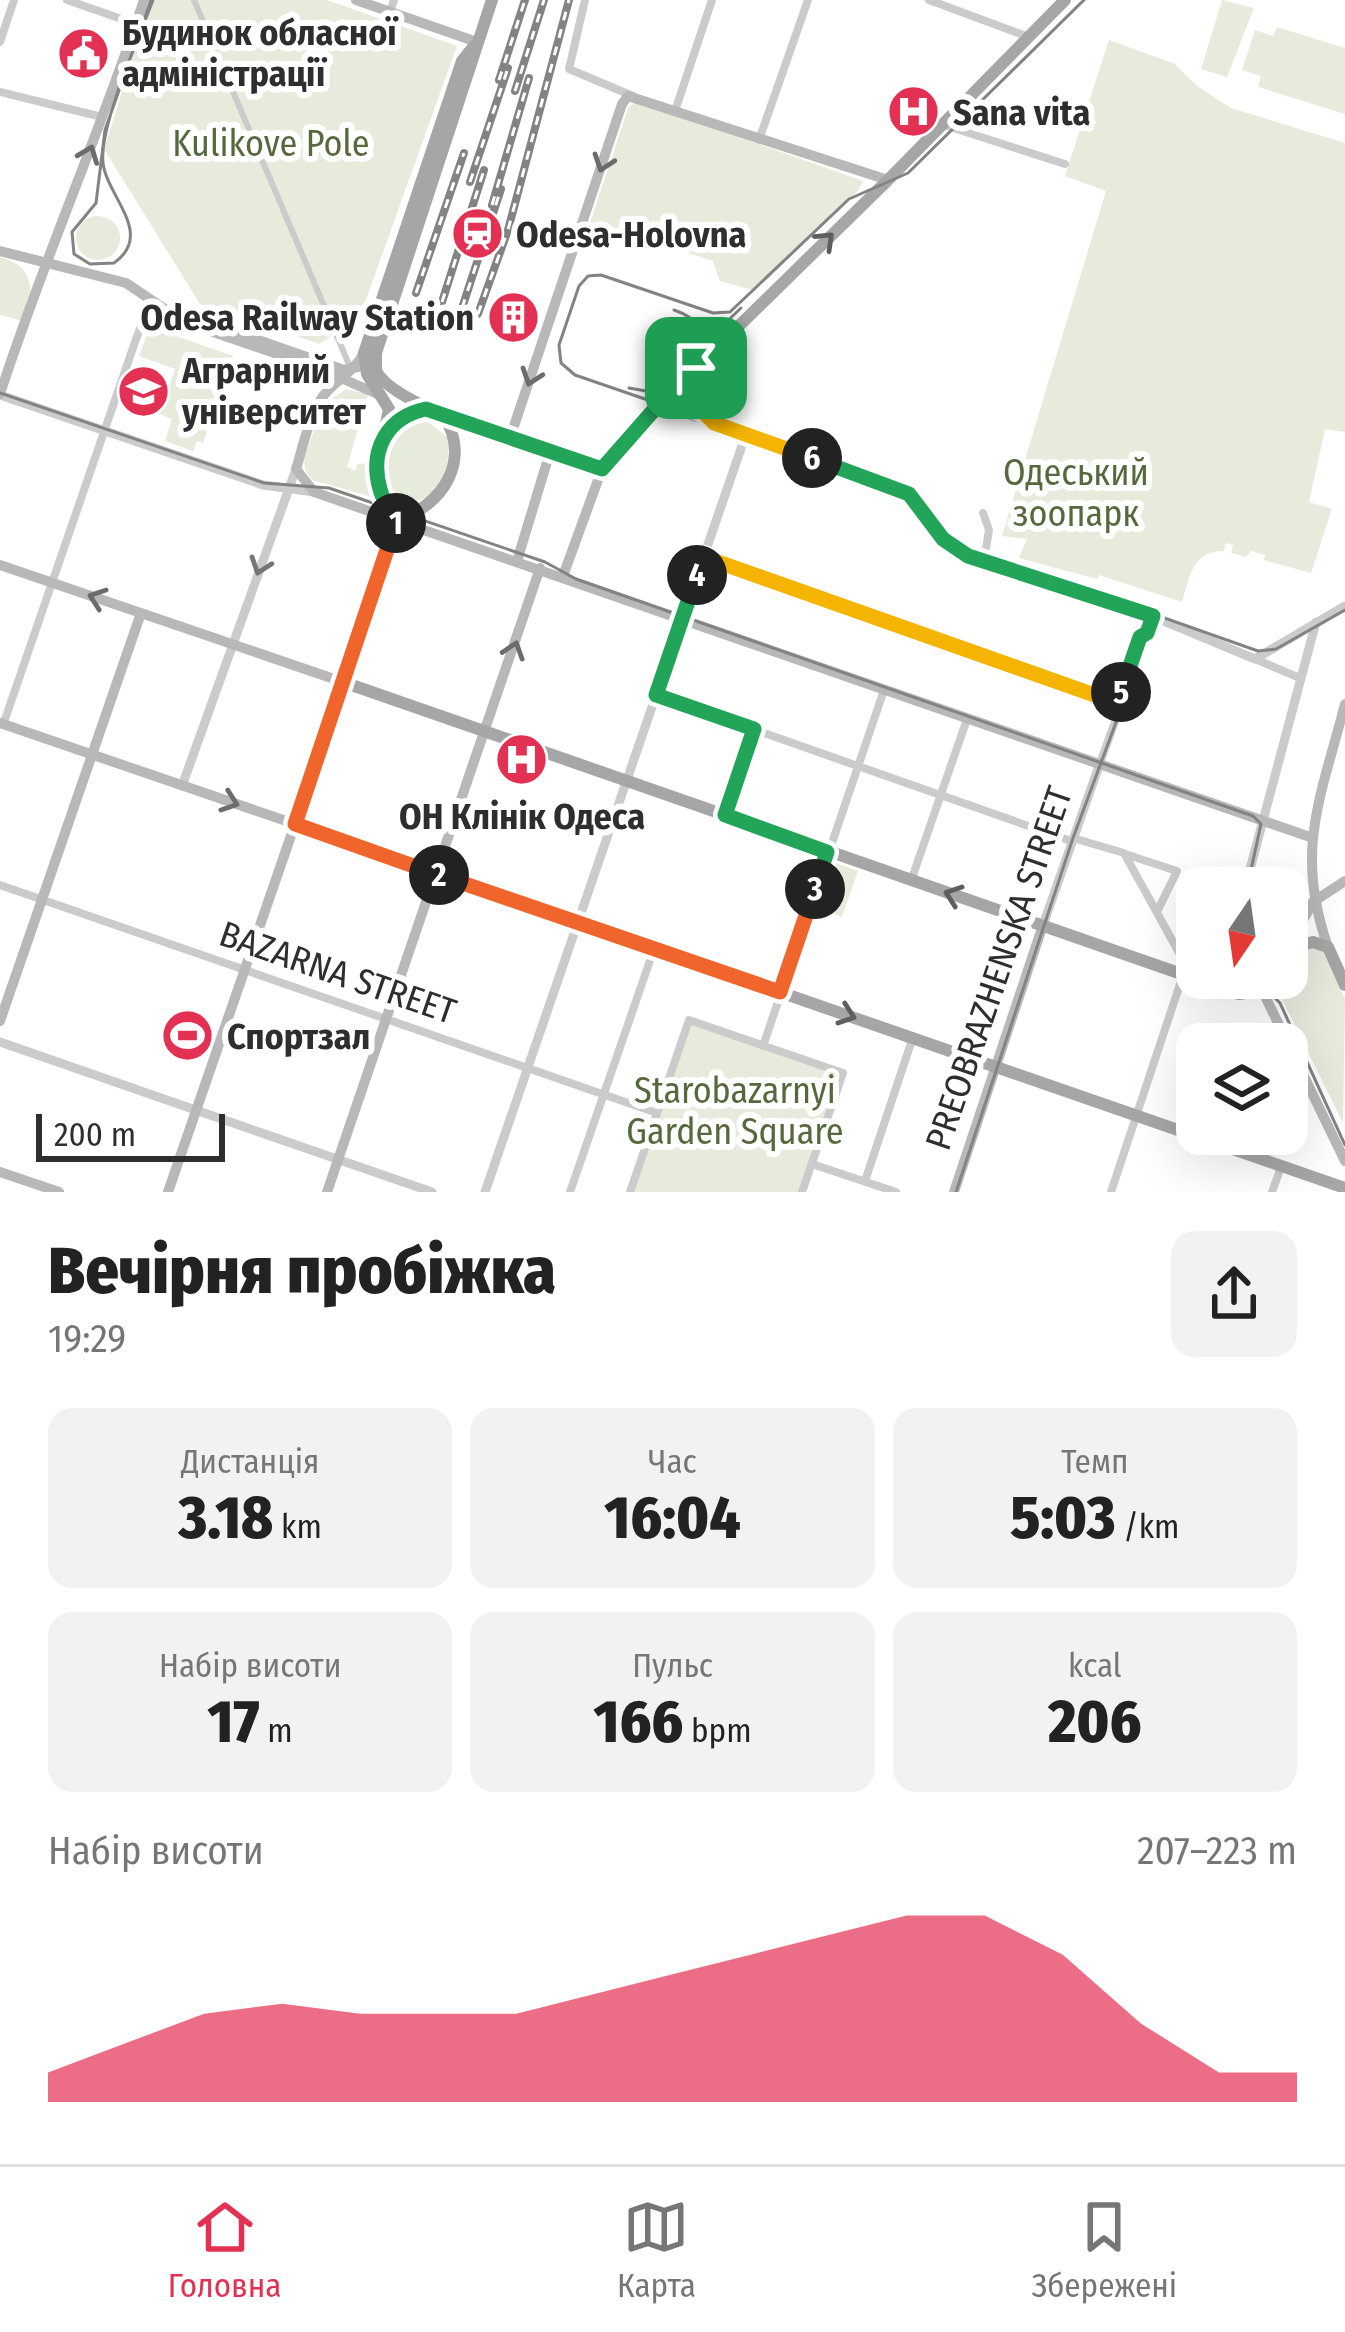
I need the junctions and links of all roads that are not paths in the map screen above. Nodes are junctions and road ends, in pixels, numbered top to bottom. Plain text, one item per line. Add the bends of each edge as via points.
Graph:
1 (14, 0) edge
2 (67, 0) edge
3 (145, 0) edge
4 (194, 0) edge
5 (356, 0) edge
6 (492, 0) edge
7 (585, 0) edge
8 (712, 0) edge
9 (808, 0) edge
10 (929, 0) edge
11 (1065, 0) edge
12 (392, 6) edge
13 (136, 24) junction
14 (1028, 37) junction
15 (0, 42) edge
16 (477, 42) junction
17 (0, 92) edge
18 (634, 96) junction
19 (675, 111) junction
20 (103, 118) junction
21 (943, 124) junction
22 (759, 140) junction
23 (1065, 164) dead end
24 (888, 180) junction
25 (0, 250) edge
26 (48, 263) junction
27 (158, 303) junction
28 (317, 364) junction
29 (358, 365) junction
30 (696, 368) junction
31 (0, 394) edge
32 (385, 398) junction
33 (321, 400) junction
34 (658, 404) junction
35 (426, 409) junction
36 (443, 414) junction
37 (714, 423) junction
38 (388, 428) junction
39 (104, 432) junction
40 (746, 434) junction
41 (511, 438) junction
42 (550, 452) junction
43 (296, 469) junction
44 (602, 469) junction
45 (287, 488) junction
46 (314, 492) junction
47 (983, 513) dead end
48 (396, 521) junction
49 (704, 557) junction
50 (517, 561) junction
51 (984, 561) junction
52 (0, 565) edge
53 (540, 568) junction
54 (563, 576) junction
55 (53, 583) junction
56 (1345, 606) edge
57 (141, 613) junction
58 (1153, 616) junction
59 (682, 619) junction
60 (1316, 622) junction
61 (1147, 633) junction
62 (232, 644) junction
63 (1255, 659) junction
64 (1300, 678) junction
65 (343, 682) junction
66 (884, 690) junction
67 (656, 695) junction
68 (1117, 703) junction
69 (1345, 704) edge
70 (967, 719) junction
71 (2, 724) edge
72 (754, 729) junction
73 (487, 732) junction
74 (92, 754) junction
75 (1100, 763) junction
76 (857, 765) junction
77 (626, 781) junction
78 (182, 786) junction
79 (941, 795) junction
80 (725, 815) junction
81 (1261, 820) junction
82 (295, 824) junction
83 (1310, 837) junction
84 (1071, 842) junction
85 (827, 852) junction
86 (1124, 854) junction
87 (1311, 856) junction
88 (1250, 867) edge
89 (437, 874) junction
90 (911, 881) junction
91 (1342, 882) edge
92 (0, 885) edge
93 (42, 899) junction
94 (1313, 902) junction
95 (1308, 911) edge
96 (1157, 912) junction
97 (578, 922) junction
98 (1043, 925) junction
99 (1308, 943) edge
100 (1328, 947) junction
101 (654, 948) junction
102 (1176, 951) edge
103 (244, 969) junction
104 (1176, 972) edge
105 (1345, 985) edge
106 (780, 992) junction
107 (1180, 999) edge
108 (1272, 999) edge
109 (387, 1018) junction
110 (0, 1022) edge
111 (913, 1037) junction
112 (0, 1042) edge
113 (763, 1046) junction
114 (528, 1065) junction
115 (995, 1066) junction
116 (606, 1093) junction
117 (196, 1110) junction
118 (658, 1113) junction
119 (1138, 1116) junction
120 (338, 1160) junction
121 (1345, 1161) edge
122 (812, 1164) junction
123 (1281, 1166) junction
124 (0, 1172) edge
125 (865, 1181) junction
126 (1345, 1188) edge
127 (58, 1192) edge
128 (167, 1192) edge
129 (327, 1192) edge
130 (431, 1192) edge
131 (485, 1192) edge
132 (570, 1192) edge
133 (630, 1192) edge
134 (802, 1192) edge
135 (896, 1192) edge
136 (954, 1192) edge
137 (1112, 1192) edge
138 (1272, 1192) edge

1 - 15 street
2 - 13 street
3 - 13 main road
4 - 29 street
5 - 12 main road
6 - 16 main road
7 - 18 street via 569,69
8 - 19 street
9 - 22 street
10 - 14 street
11 - 14 main road
12 - 16 main road
13 - 20 main road
14 - 21 main road
16 - 29 main road
17 - 20 street
18 - 19 main road
18 -> 41 main road via 622,104
19 - 22 main road
26 -> 20 main road
21 - 23 street
21 - 24 main road
22 - 24 main road
30 -> 24 main road
25 - 26 main road
26 - 27 main road via 126,283
26 - 31 main road
27 - 28 main road via 172,315
27 - 39 street via 144,318
28 - 29 main road
28 - 33 main road
29 - 32 main road
29 - 32 main road
29 - 33 main road
29 - 35 main road
30 - 34 main road
30 - 37 street via 691,399
31 - 39 street
32 - 38 main road
33 - 43 main road
34 - 37 street
34 - 44 main road
35 - 36 main road
35 - 38 main road
36 - 41 main road
36 - 48 main road via 456,442 452,475 430,504
37 - 40 street
38 - 48 main road via 376,469
39 - 45 street
39 - 55 street
40 - 49 street
40 - 51 street via 909,494 943,539
41 - 42 main road
42 - 44 main road
42 - 50 main road
43 - 45 street
43 - 46 main road
44 - 54 main road
45 - 46 street
45 -> 62 street
46 - 48 main road
47 - 51 street
48 - 50 main road
48 - 65 main road
49 - 59 street
49 - 68 street
50 - 53 main road
51 - 58 street
52 - 55 main road
53 - 54 main road
73 -> 53 main road
54 - 59 main road
57 -> 55 main road
55 - 71 street
56 - 60 street
57 - 62 main road
57 - 74 main road
58 - 61 street, PREOBRAZHENSKA STREET
58 - 63 street
59 - 66 main road
59 - 67 street
60 - 63 street
60 - 64 street
61 - 68 street, PREOBRAZHENSKA STREET
61 - 75 street, PREOBRAZHENSKA STREET
62 - 65 main road
62 - 78 street
63 - 64 street
64 - 81 street
65 - 73 main road
65 - 82 main road
66 - 70 main road
66 - 76 street
67 - 72 street
67 - 77 street
68 - 75 street, PREOBRAZHENSKA STREET
69 - 83 main road
70 - 75 main road
70 - 79 street
71 - 74 main road
72 - 76 street
72 - 80 street
73 - 77 main road
73 - 89 main road
74 - 78 main road
74 - 93 main road
75 - 81 main road
75 - 84 street, PREOBRAZHENSKA STREET
76 - 79 street
76 - 85 street
77 - 80 main road
77 - 97 street
78 -> 82 main road
79 - 84 street
79 - 90 street
80 - 85 main road
81 - 83 main road
81 - 88 street
82 - 89 main road
82 - 103 main road
83 - 87 main road
84 - 86 street
84 - 98 street, PREOBRAZHENSKA STREET
85 - 90 main road
85 - 106 street
86 - 96 street
86 - 96 street via 1177,872
87 - 91 main road via 1319,879
87 - 94 main road
89 - 97 main road
89 - 109 main road
98 -> 90 main road
91 - 94 main road
92 - 93 street, BAZARNA STREET
93 - 103 street, BAZARNA STREET
93 - 110 main road
94 - 95 main road
94 - 100 main road
96 - 102 street
97 - 101 main road
97 - 114 street
98 - 104 main road
98 - 115 main road, PREOBRAZHENSKA STREET
99 - 100 main road
100 - 105 main road
101 - 106 main road
101 - 116 street
103 - 109 street, BAZARNA STREET
103 - 117 main road
106 -> 111 main road
106 - 113 street
107 - 119 street
108 - 121 main road
109 - 114 street, BAZARNA STREET
109 - 120 main road
111 - 115 main road
111 - 125 street
112 - 117 street
113 - 118 street via 689,1020
113 - 122 street via 843,1073
114 - 116 street, BAZARNA STREET
114 - 131 street
115 - 119 main road
115 - 136 main road, PREOBRAZHENSKA STREET
116 - 118 street, BAZARNA STREET
116 - 132 street
117 - 120 street
117 - 128 main road
118 - 133 street
119 - 123 main road
119 - 137 street
120 - 129 main road
120 - 130 street
122 - 125 street
122 - 134 street
123 - 126 main road
123 - 138 street
124 - 127 main road
125 - 135 street

